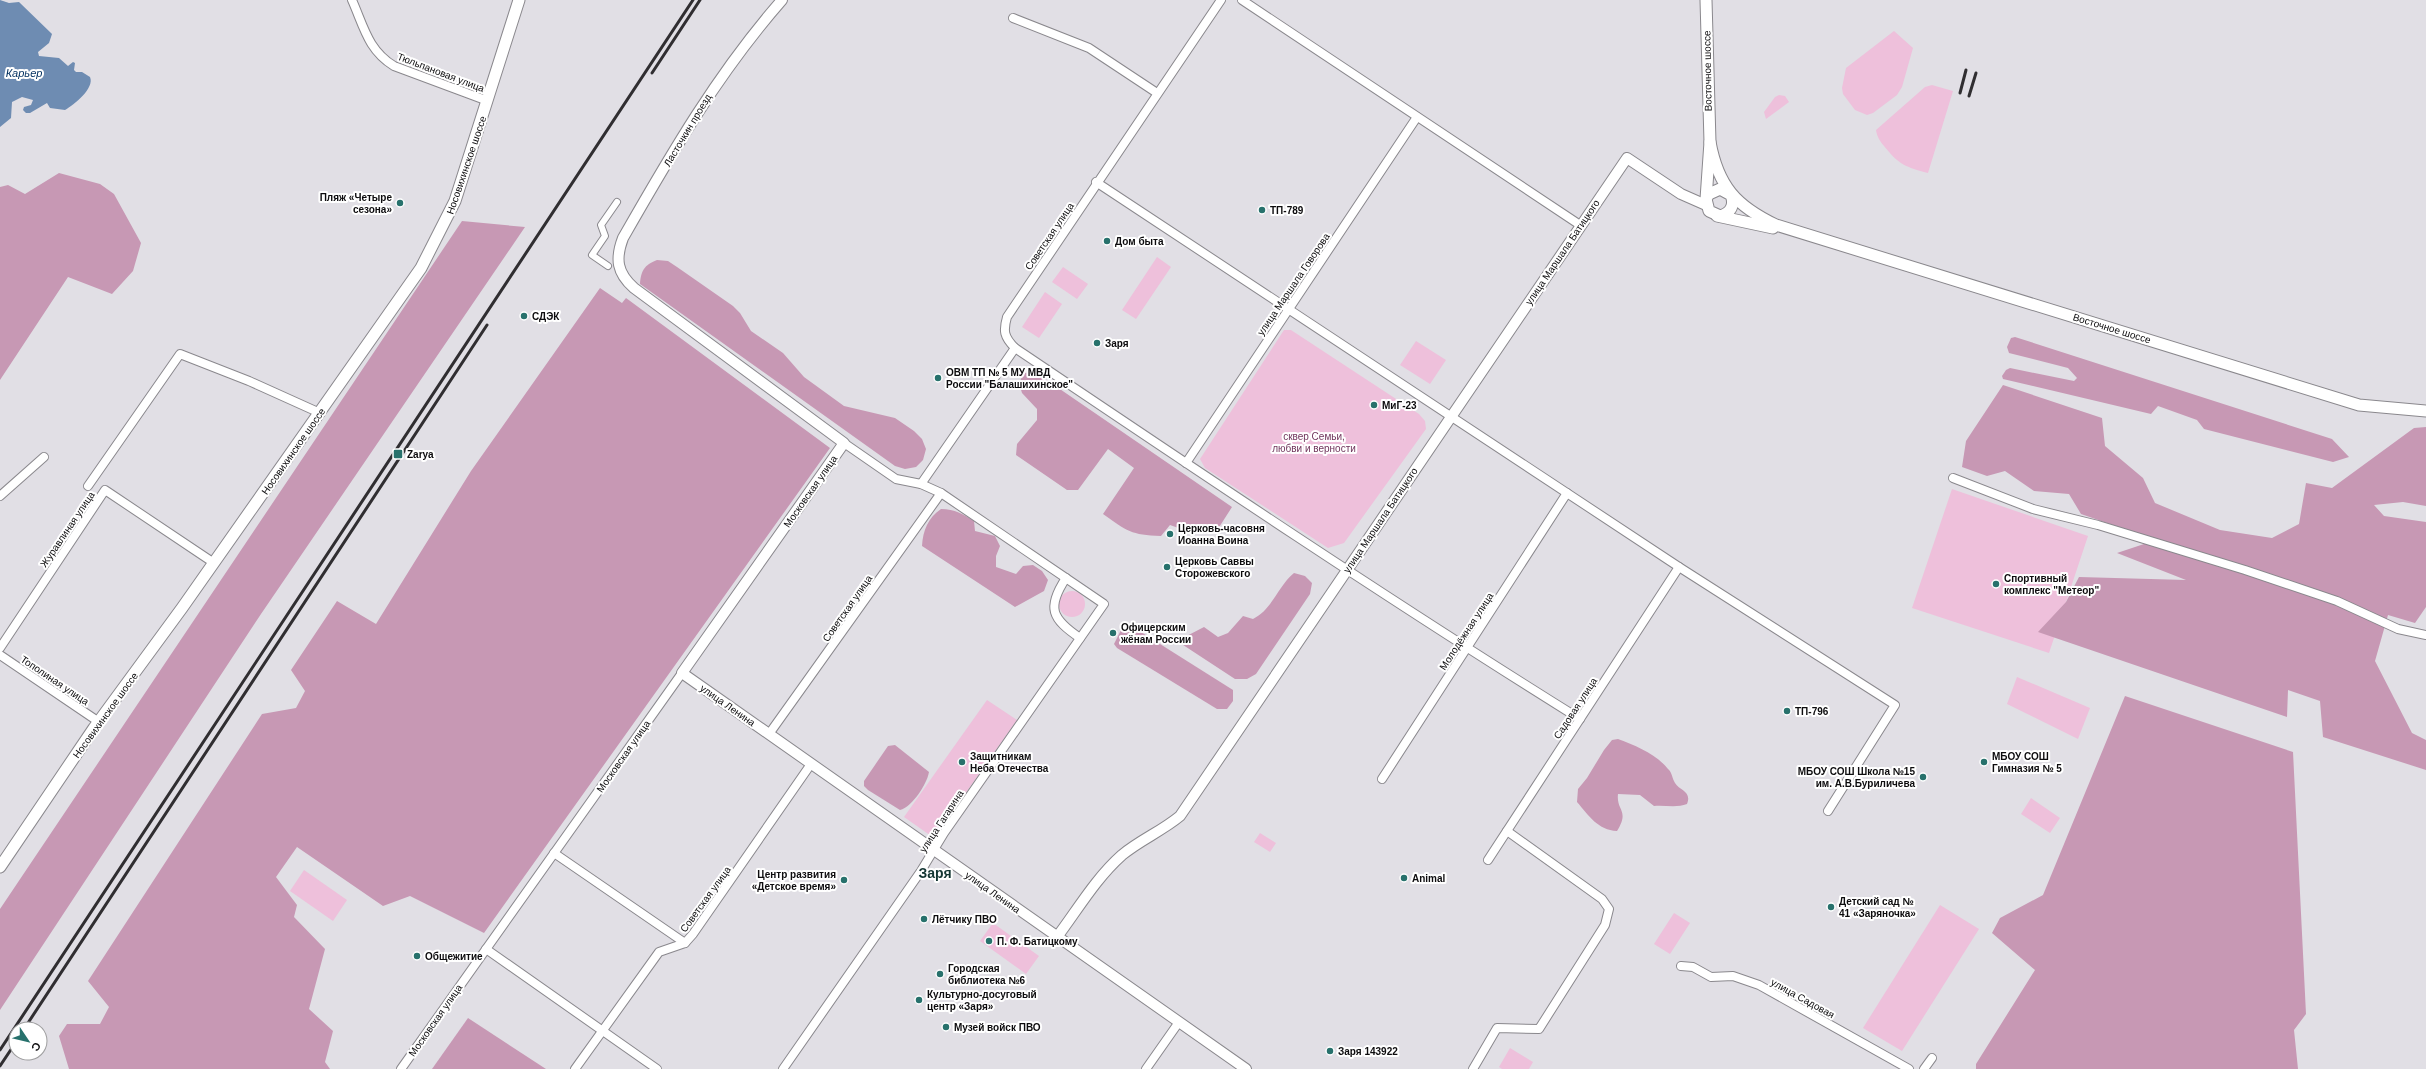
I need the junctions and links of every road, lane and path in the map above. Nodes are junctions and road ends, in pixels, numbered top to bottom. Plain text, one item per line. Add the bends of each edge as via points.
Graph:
1 (352, 0) edge
2 (519, 0) edge
3 (782, 0) edge
4 (1221, 0) edge
5 (1242, 0) edge
6 (1706, 0) edge
7 (1013, 18) dead end
8 (1157, 93) junction
9 (488, 101) junction
10 (1417, 117) junction
11 (1710, 142) junction
12 (1096, 182) junction
13 (1731, 195) junction
14 (617, 202) dead end
15 (1706, 202) junction
16 (1714, 215) junction
17 (1580, 225) junction
18 (1801, 234) junction
19 (608, 266) dead end
20 (1288, 310) junction
21 (1015, 348) junction
22 (2426, 411) edge
23 (320, 413) junction
24 (1450, 417) junction
25 (844, 443) junction
26 (44, 457) dead end
27 (1186, 463) junction
28 (1953, 478) dead end
29 (921, 484) junction
30 (88, 486) dead end
31 (941, 493) junction
32 (1567, 494) junction
33 (0, 496) edge
34 (214, 564) junction
35 (1679, 567) junction
36 (1347, 570) junction
37 (1066, 578) junction
38 (2426, 635) edge
39 (1080, 638) junction
40 (0, 648) edge
41 (1466, 648) junction
42 (0, 655) edge
43 (682, 673) junction
44 (1580, 719) junction
45 (99, 722) junction
46 (770, 734) junction
47 (812, 764) junction
48 (1382, 779) dead end
49 (1828, 811) dead end
50 (1507, 831) junction
51 (934, 850) junction
52 (554, 853) junction
53 (1488, 860) dead end
54 (0, 867) edge
55 (1057, 937) junction
56 (685, 943) junction
57 (486, 949) junction
58 (1681, 966) dead end
59 (1179, 1022) junction
60 (602, 1030) junction
61 (1932, 1058) dead end
62 (401, 1069) edge
63 (575, 1069) edge
64 (657, 1069) edge
65 (783, 1069) edge
66 (1146, 1069) edge
67 (1246, 1069) edge
68 (1473, 1069) edge
69 (1909, 1069) edge
70 (1924, 1069) edge

1 - 9 street, Тюльпановая улица via 370,42 385,60
2 - 9 main road, Носовихинское шоссе
3 - 25 street, Ласточкин проезд via 718,79 622,238 617,260 634,288
4 - 8 street, Советская улица
5 - 10 street
6 - 11 main road, Восточное шоссе
7 - 8 street via 1089,48
8 - 12 street, Советская улица
9 - 23 main road, Носовихинское шоссе via 455,201 428,256
10 - 17 street
10 - 20 street, улица Маршала Говорова
11 - 13 main road, Восточное шоссе via 1716,166
11 - 15 main road, Восточное шоссе
12 - 20 street
12 - 21 street, Советская улица via 1007,316 1003,330
13 - 15 main road via 1725,190 1715,189
13 - 16 main road via 1731,210 1726,215
13 - 18 main road, Восточное шоссе via 1753,213
14 - 19 street via 601,225 605,236 592,255
15 - 16 main road
15 - 17 street, улица Маршала Батицкого via 1681,194 1627,158
16 - 18 main road, Восточное шоссе
17 - 24 street, улица Маршала Батицкого
18 - 22 main road, Восточное шоссе via 2359,405
20 - 24 street
20 - 27 street, улица Маршала Говорова
21 - 27 street
21 - 29 street
23 - 30 street via 180,354
23 - 34 main road, Носовихинское шоссе
24 - 32 street
24 - 36 street, улица Маршала Батицкого
25 - 29 street via 896,479
25 - 43 street, Московская улица
26 - 33 street
27 - 36 street
28 - 38 street via 2033,509 2098,525 2245,570 2337,601 2398,629
29 - 31 street
31 - 37 street
31 - 46 street, Советская улица
32 - 35 street
32 - 41 street, Молодёжная улица
34 - 40 street, Журавлиная улица via 105,490
34 - 45 main road, Носовихинское шоссе
35 - 44 street, Садовая улица
35 - 49 street via 1895,705
36 - 41 street
36 - 55 street, улица Маршала Батицкого via 1180,816 1120,856 1098,880
37 - 39 street via 1056,595 1054,611 1064,626
37 - 39 street, улица Гагарина via 1104,604
39 - 51 street, улица Гагарина
41 - 44 street
41 - 48 street, Молодёжная улица
42 - 45 street, Тополиная улица
43 - 46 street, улица Ленина
43 - 52 street, Московская улица
44 - 50 street, Садовая улица
45 - 54 main road, Носовихинское шоссе
46 - 47 street, улица Ленина
47 - 51 street, улица Ленина
47 - 56 street, Советская улица
50 - 53 street, Садовая улица
50 - 68 street via 1602,899 1609,909 1605,925 1539,1029 1497,1028
51 - 55 street, улица Ленина
51 - 65 street, улица Гагарина
52 - 56 street
52 - 57 street, Московская улица
55 - 59 street, улица Ленина
56 - 60 street, Советская улица via 659,952
57 - 60 street
57 - 62 street, Московская улица
58 - 69 street, улица Садовая via 1711,977 1733,976 1759,985
59 - 66 street
59 - 67 street, улица Ленина
60 - 63 street, Советская улица
60 - 64 street
61 - 70 street

